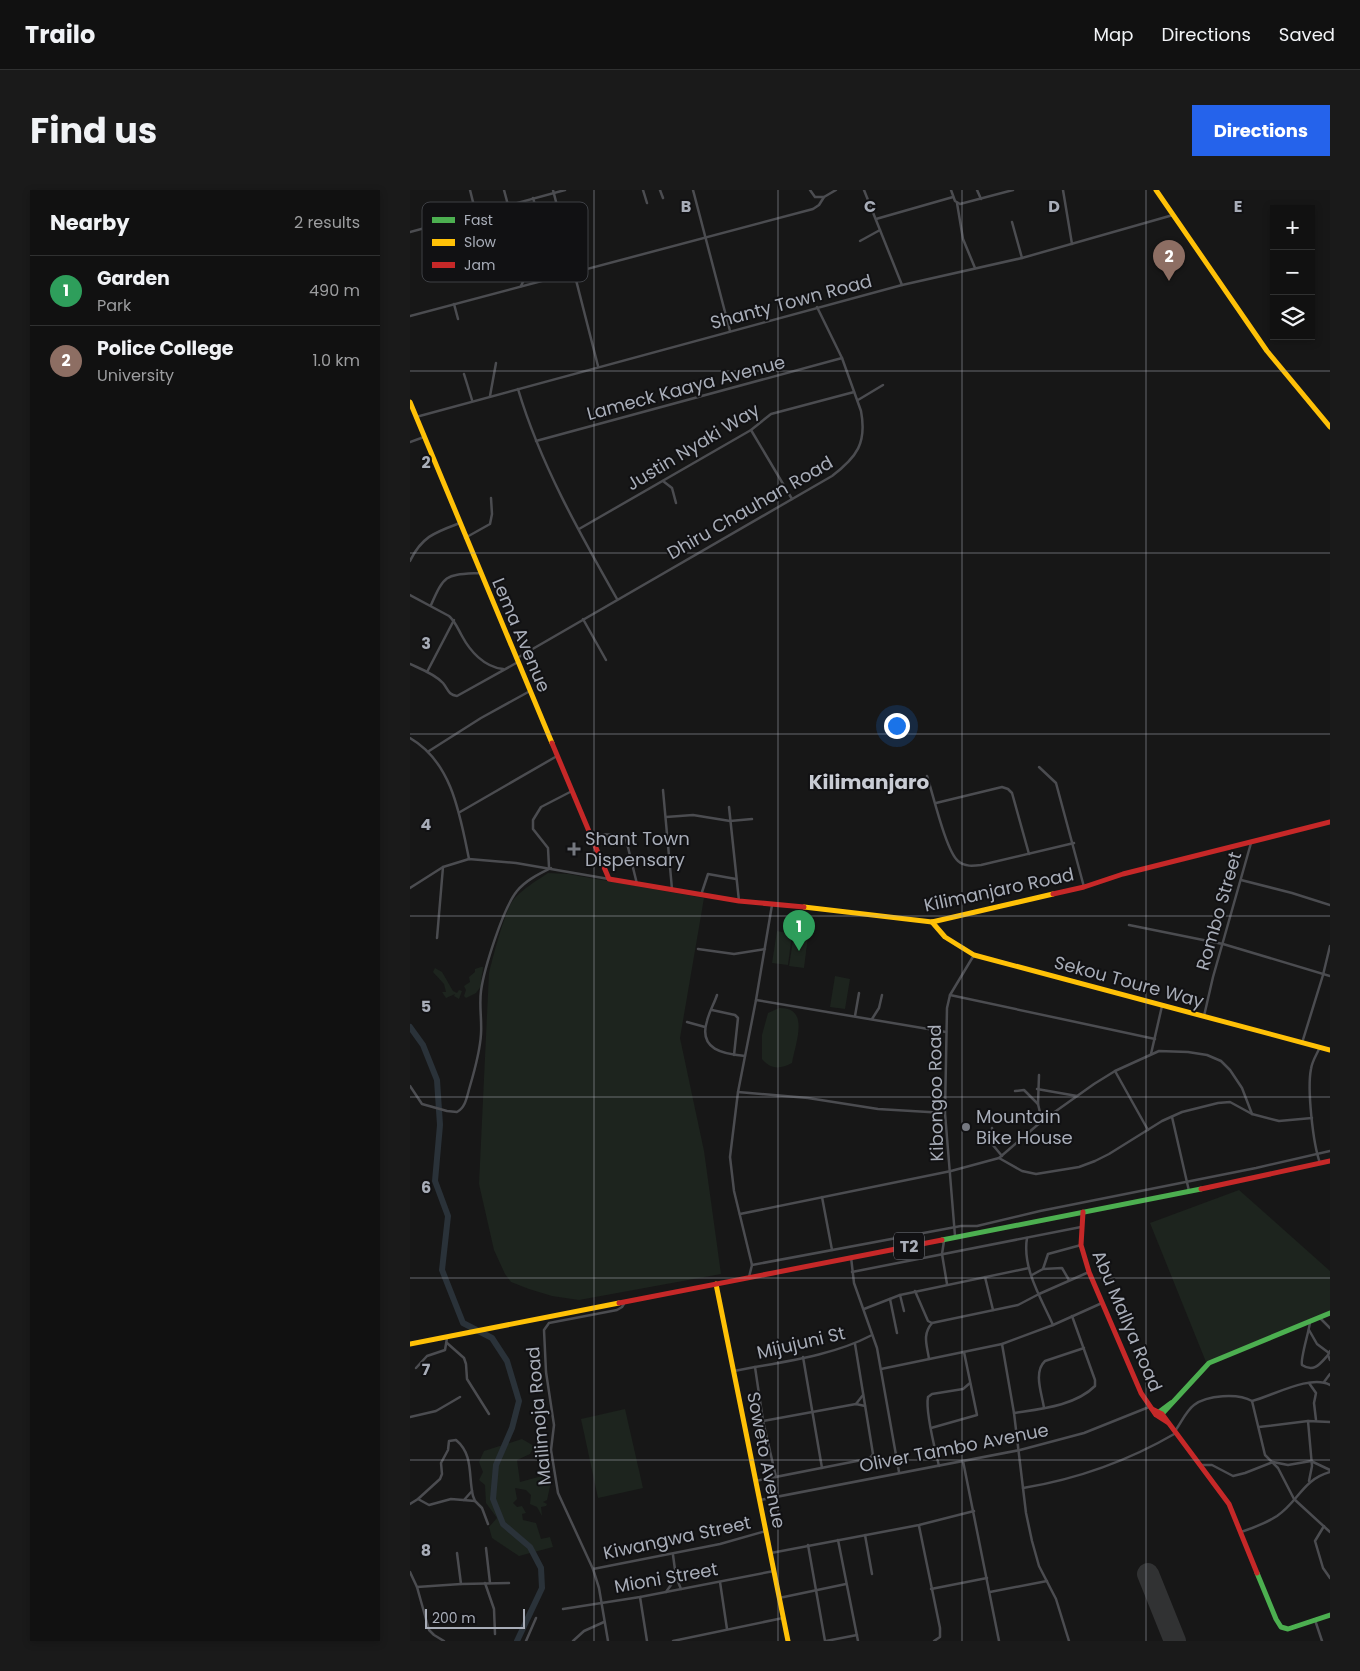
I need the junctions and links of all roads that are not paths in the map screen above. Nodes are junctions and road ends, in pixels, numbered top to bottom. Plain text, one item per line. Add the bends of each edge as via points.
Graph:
1 (564, 190) edge
2 (643, 190) edge
3 (660, 190) edge
4 (693, 190) edge
5 (810, 190) edge
6 (836, 190) edge
7 (864, 190) edge
8 (951, 190) edge
9 (976, 190) edge
10 (1013, 190) edge
11 (1063, 190) edge
12 (1156, 190) edge
13 (554, 191) edge
14 (824, 197) junction
15 (953, 197) junction
16 (533, 198) junction
17 (663, 198) dead end
18 (981, 198) junction
19 (519, 202) edge
20 (534, 202) edge
21 (647, 203) dead end
22 (958, 203) junction
23 (1172, 215) junction
24 (875, 220) junction
25 (1012, 222) dead end
26 (880, 230) junction
27 (705, 237) junction
28 (860, 241) dead end
29 (1072, 244) junction
30 (1022, 258) junction
31 (588, 267) edge
32 (975, 268) junction
33 (523, 282) edge
34 (535, 282) edge
35 (577, 282) edge
36 (902, 285) junction
37 (521, 286) junction
38 (454, 304) junction
39 (817, 308) junction
40 (410, 316) edge
41 (458, 319) dead end
42 (730, 332) junction
43 (842, 358) junction
44 (496, 363) dead end
45 (598, 366) junction
46 (464, 374) dead end
47 (883, 385) dead end
48 (518, 389) junction
49 (854, 392) junction
50 (490, 396) junction
51 (472, 400) junction
52 (858, 400) junction
53 (410, 402) edge
54 (416, 417) junction
55 (1330, 427) edge
56 (751, 430) junction
57 (424, 437) junction
58 (536, 441) junction
59 (410, 442) edge
60 (663, 481) junction
61 (491, 498) dead end
62 (792, 499) junction
63 (676, 503) dead end
64 (460, 523) junction
65 (579, 529) junction
66 (465, 538) junction
67 (410, 561) edge
68 (480, 573) junction
69 (410, 595) edge
70 (617, 599) junction
71 (430, 605) junction
72 (583, 619) junction
73 (454, 620) junction
74 (517, 660) junction
75 (606, 660) dead end
76 (410, 664) edge
77 (504, 669) junction
78 (427, 672) junction
79 (530, 690) junction
80 (410, 738) edge
81 (428, 751) junction
82 (557, 756) junction
83 (1039, 767) dead end
84 (927, 776) dead end
85 (663, 790) dead end
86 (572, 791) junction
87 (936, 803) junction
88 (729, 806) dead end
89 (460, 812) junction
90 (666, 817) junction
91 (752, 818) dead end
92 (730, 821) junction
93 (1330, 822) edge
94 (590, 834) junction
95 (1074, 843) junction
96 (1251, 843) junction
97 (1029, 854) junction
98 (469, 859) junction
99 (444, 866) junction
100 (550, 868) junction
101 (609, 878) junction
102 (736, 879) junction
103 (1241, 880) junction
104 (637, 884) junction
105 (1084, 887) junction
106 (410, 888) edge
107 (672, 890) junction
108 (702, 895) junction
109 (739, 901) junction
110 (772, 905) junction
111 (1330, 905) edge
112 (932, 922) junction
113 (1129, 926) dead end
114 (437, 938) dead end
115 (1223, 944) junction
116 (1330, 946) edge
117 (698, 949) dead end
118 (765, 950) junction
119 (974, 955) junction
120 (1323, 975) junction
121 (1330, 976) edge
122 (859, 993) dead end
123 (717, 995) dead end
124 (882, 995) dead end
125 (950, 995) junction
126 (756, 1000) junction
127 (1163, 1005) junction
128 (712, 1010) junction
129 (855, 1016) junction
130 (1204, 1016) junction
131 (872, 1019) junction
132 (686, 1022) dead end
133 (706, 1027) junction
134 (946, 1032) junction
135 (1155, 1040) junction
136 (1302, 1043) junction
137 (1320, 1047) junction
138 (1330, 1050) edge
139 (1151, 1054) junction
140 (734, 1055) junction
141 (745, 1056) junction
142 (1115, 1071) junction
143 (1039, 1075) dead end
144 (410, 1086) edge
145 (1038, 1089) junction
146 (738, 1092) junction
147 (1015, 1092) dead end
148 (1078, 1096) junction
149 (1038, 1104) junction
150 (945, 1113) junction
151 (1252, 1114) junction
152 (1172, 1117) junction
153 (1312, 1118) junction
154 (1042, 1121) junction
155 (992, 1128) dead end
156 (1148, 1130) junction
157 (1330, 1151) edge
158 (1317, 1155) junction
159 (1000, 1157) junction
160 (1330, 1162) edge
161 (1320, 1164) junction
162 (950, 1171) junction
163 (1187, 1183) junction
164 (1189, 1191) junction
165 (822, 1197) junction
166 (1084, 1212) junction
167 (740, 1214) junction
168 (956, 1227) junction
169 (1081, 1227) junction
170 (955, 1237) junction
171 (1027, 1238) junction
172 (944, 1240) junction
173 (1081, 1245) junction
174 (832, 1250) junction
175 (942, 1254) junction
176 (851, 1257) junction
177 (752, 1265) junction
178 (1029, 1268) junction
179 (1043, 1269) junction
180 (852, 1272) junction
181 (1089, 1272) junction
182 (1032, 1275) junction
183 (749, 1277) junction
184 (985, 1277) junction
185 (1069, 1280) junction
186 (716, 1284) junction
187 (947, 1284) junction
188 (916, 1291) junction
189 (1039, 1294) junction
190 (900, 1295) junction
191 (890, 1299) junction
192 (626, 1301) junction
193 (1103, 1303) junction
194 (864, 1309) junction
195 (993, 1310) junction
196 (904, 1311) dead end
197 (1330, 1313) edge
198 (1072, 1316) junction
199 (1320, 1318) junction
200 (1310, 1322) junction
201 (932, 1324) junction
202 (1053, 1325) junction
203 (1330, 1328) edge
204 (1309, 1330) junction
205 (897, 1333) dead end
206 (873, 1335) junction
207 (447, 1336) junction
208 (448, 1343) junction
209 (410, 1344) edge
210 (855, 1344) junction
211 (1002, 1344) junction
212 (1084, 1348) junction
213 (964, 1352) junction
214 (1329, 1353) edge
215 (803, 1357) junction
216 (930, 1359) junction
217 (1330, 1360) edge
218 (755, 1367) junction
219 (416, 1368) dead end
220 (881, 1369) junction
221 (734, 1370) junction
222 (1330, 1374) edge
223 (1324, 1382) junction
224 (970, 1383) junction
225 (1309, 1383) junction
226 (1330, 1385) edge
227 (863, 1394) junction
228 (460, 1398) dead end
229 (1252, 1401) junction
230 (856, 1404) junction
231 (866, 1406) junction
232 (1044, 1408) junction
233 (1151, 1408) junction
234 (812, 1411) junction
235 (1014, 1413) junction
236 (489, 1414) dead end
237 (1159, 1414) junction
238 (410, 1417) edge
239 (1330, 1417) edge
240 (1316, 1420) junction
241 (763, 1421) junction
242 (1308, 1421) junction
243 (1329, 1421) edge
244 (1259, 1427) junction
245 (931, 1428) junction
246 (1176, 1432) junction
247 (1020, 1450) junction
248 (963, 1461) junction
249 (1311, 1461) junction
250 (1273, 1462) junction
251 (1201, 1464) junction
252 (939, 1466) junction
253 (822, 1468) junction
254 (1330, 1471) edge
255 (899, 1472) junction
256 (776, 1477) junction
257 (755, 1481) junction
258 (1308, 1482) junction
259 (1023, 1488) junction
260 (472, 1490) junction
261 (418, 1499) junction
262 (1294, 1499) junction
263 (464, 1500) junction
264 (760, 1500) junction
265 (475, 1501) junction
266 (410, 1504) edge
267 (974, 1511) junction
268 (488, 1524) dead end
269 (919, 1525) junction
270 (1324, 1526) junction
271 (766, 1531) junction
272 (1241, 1532) junction
273 (1330, 1532) edge
274 (865, 1535) junction
275 (838, 1540) junction
276 (808, 1546) junction
277 (486, 1548) dead end
278 (457, 1553) dead end
279 (771, 1553) junction
280 (673, 1555) junction
281 (593, 1569) junction
282 (774, 1571) junction
283 (410, 1572) edge
284 (872, 1574) dead end
285 (676, 1577) junction
286 (987, 1578) junction
287 (1330, 1578) edge
288 (1047, 1581) junction
289 (720, 1582) junction
290 (485, 1583) junction
291 (490, 1583) junction
292 (510, 1583) dead end
293 (461, 1584) junction
294 (846, 1584) junction
295 (417, 1587) junction
296 (681, 1589) junction
297 (931, 1589) junction
298 (816, 1590) junction
299 (666, 1592) junction
300 (989, 1592) junction
301 (640, 1597) junction
302 (780, 1598) junction
303 (602, 1602) junction
304 (563, 1609) dead end
305 (1330, 1615) edge
306 (536, 1618) dead end
307 (783, 1618) junction
308 (1315, 1620) junction
309 (604, 1622) junction
310 (727, 1629) junction
311 (495, 1634) dead end
312 (857, 1635) junction
313 (941, 1639) edge
314 (444, 1641) edge
315 (526, 1641) edge
316 (573, 1641) edge
317 (608, 1641) edge
318 (648, 1641) edge
319 (673, 1641) edge
320 (788, 1641) edge
321 (826, 1641) edge
322 (858, 1641) edge
323 (934, 1641) edge
324 (999, 1641) edge
325 (1069, 1641) edge
326 (1322, 1641) edge

1 - 13 street
2 - 21 street
3 - 17 street
4 - 27 street
5 - 14 street via 815,197
6 - 14 street
7 - 24 street
8 - 15 street
9 - 18 street
10 - 18 street
11 - 29 street
12 - 23 main road
13 - 16 street
14 - 27 street via 813,209
15 - 22 street
15 - 24 street
16 - 19 street
16 - 20 street
18 - 22 street
22 - 32 street via 963,239
23 - 29 street, Shanty Town Road
23 - 55 main road via 1277,364
24 - 26 street
25 - 30 street
26 - 28 street
26 - 36 street
27 - 31 street
27 - 42 street
29 - 30 street, Shanty Town Road
30 - 32 street, Shanty Town Road
32 - 36 street, Shanty Town Road
33 - 37 street
34 - 37 street
35 - 45 street
36 - 39 street, Shanty Town Road
37 - 38 street
38 - 40 street
38 - 41 street
39 - 42 street, Shanty Town Road
39 - 43 street, Dhiru Chauhan Road
42 - 45 street, Shanty Town Road
43 - 49 street, Dhiru Chauhan Road
43 - 58 street, Lameck Kaaya Avenue
44 - 50 street
45 - 48 street, Shanty Town Road
46 - 51 street
47 - 52 street
48 - 50 street, Shanty Town Road
48 - 58 street
49 - 52 street, Dhiru Chauhan Road
49 - 56 street, Justin Nyaki Way via 771,414
50 - 51 street, Shanty Town Road
51 - 54 street, Shanty Town Road
52 - 62 street, Dhiru Chauhan Road via 863,420 862,439 855,456 832,476
53 - 54 main road, Lema Avenue
54 - 57 main road, Lema Avenue
56 - 60 street, Justin Nyaki Way
56 - 62 street
57 - 59 street
57 - 64 main road, Lema Avenue
58 - 65 street
60 - 63 street via 672,488
60 - 65 street, Justin Nyaki Way
61 - 66 street via 490,524
62 - 70 street, Dhiru Chauhan Road
64 - 66 main road, Lema Avenue
64 - 67 street via 425,538
65 - 70 street
66 - 68 main road, Lema Avenue
68 - 71 street via 445,578
68 - 74 main road, Lema Avenue
69 - 71 street
70 - 72 street, Dhiru Chauhan Road
71 - 73 street
72 - 74 street, Dhiru Chauhan Road
72 - 75 street
73 - 77 street via 464,640 480,659 488,666
73 - 78 street
74 - 77 street, Dhiru Chauhan Road
74 - 79 main road, Lema Avenue
76 - 78 street
77 - 78 street, Dhiru Chauhan Road via 457,696 449,693 442,681
79 - 81 street
79 - 82 main road, Lema Avenue
80 - 81 street
81 - 89 street via 447,781
82 - 86 main road, Lema Avenue
82 - 89 street
83 - 95 street via 1056,783
84 - 87 street
85 - 90 street
86 - 94 main road, Lema Avenue
86 - 100 street via 540,807 534,815 533,829 548,848
87 - 97 street via 950,850 963,864 981,865
87 - 97 street via 1002,787 1008,789 1012,793
88 - 92 street
89 - 98 street
90 - 92 street via 693,815
90 - 107 street
91 - 92 street
92 - 102 street
93 - 96 main road, Kilimanjaro Road
94 - 101 main road, Lema Avenue
94 - 104 street via 624,834
95 - 97 street
95 - 105 street
96 - 103 street, Rombo Street
96 - 105 main road, Kilimanjaro Road via 1123,874
98 - 99 street
98 - 100 street
99 - 106 street
99 - 114 street
100 - 101 street
100 - 144 street via 518,889 501,922 481,990 477,1063 464,1105 457,1112 429,1107 422,1104
101 - 104 main road, Kilimanjaro Road
102 - 108 street via 708,874
102 - 109 street
103 - 111 street
103 - 115 street, Rombo Street
104 - 107 main road, Kilimanjaro Road
105 - 112 main road, Kilimanjaro Road
107 - 108 main road, Kilimanjaro Road
108 - 109 main road, Kilimanjaro Road
109 - 110 main road, Kilimanjaro Road
110 - 112 main road, Kilimanjaro Road
110 - 118 street
112 - 119 main road, Sekou Toure Way via 936,930
113 - 115 street
115 - 120 street
115 - 130 street, Rombo Street
116 - 120 street
117 - 118 street via 734,954
118 - 126 street
119 - 125 street, Kibongoo Road
119 - 127 main road, Sekou Toure Way
120 - 121 street
120 - 136 street
122 - 129 street
123 - 128 street
124 - 131 street
125 - 134 street, Kibongoo Road
125 - 135 street
126 - 129 street
126 - 141 street
127 - 130 main road, Sekou Toure Way
127 - 135 street
128 - 133 street
128 - 140 street via 738,1018
129 - 131 street
130 - 136 main road, Sekou Toure Way
131 - 134 street
132 - 133 street
133 - 140 street via 712,1048
134 - 150 street, Kibongoo Road
135 - 139 street
136 - 137 main road, Sekou Toure Way
137 - 138 main road, Sekou Toure Way
137 - 153 street via 1310,1070
139 - 142 street
139 - 151 street via 1188,1052 1221,1061 1242,1088
140 - 141 street
141 - 146 street
142 - 148 street
142 - 156 street
143 - 145 street
145 - 148 street
145 - 149 street
146 - 150 street via 878,1109
146 - 167 street via 730,1157
147 - 149 street via 1024,1090
148 - 154 street
149 - 154 street
150 - 162 street, Kibongoo Road
151 - 152 street via 1230,1102 1201,1106
151 - 153 street via 1279,1121
152 - 156 street
152 - 163 street
153 - 158 street
154 - 159 street
155 - 159 street via 992,1144
156 - 159 street via 1095,1161 1057,1171 1028,1173
157 - 158 street
158 - 161 street
158 - 163 street
159 - 162 street
160 - 161 main road, T2
161 - 164 main road, T2
162 - 165 street
162 - 168 street, Kibongoo Road
163 - 164 street
163 - 168 street via 977,1226
164 - 166 main road, T2
165 - 167 street
165 - 174 street
166 - 169 main road, Abu Mallya Road
166 - 170 main road, T2
167 - 177 street
168 - 170 street, Kibongoo Road
168 - 174 street
169 - 171 street
169 - 173 main road, Abu Mallya Road
170 - 172 main road, T2
171 - 175 street
171 - 178 street
172 - 175 street
172 - 176 main road, T2
173 - 179 street via 1048,1254
173 - 181 main road, Abu Mallya Road
174 - 177 street
175 - 180 street
175 - 187 street
176 - 180 street
176 - 183 main road, T2
177 - 183 street
178 - 182 street
178 - 184 street
179 - 182 street
179 - 185 street via 1062,1268
180 - 194 street
181 - 185 street
181 - 193 main road, Abu Mallya Road
182 - 189 street
183 - 186 main road, T2
184 - 187 street
184 - 195 street
185 - 189 street
186 - 192 main road, T2
186 - 221 main road, Soweto Avenue
187 - 188 street
188 - 190 street
188 - 201 street
189 - 195 street via 1018,1305
189 - 202 street
190 - 191 street
190 - 196 street
191 - 194 street
191 - 205 street
192 - 207 main road, T2
192 - 281 street, Mailimoja Road via 617,1310 549,1323 544,1330 554,1425 551,1450 558,1493
193 - 198 street
193 - 233 main road, Abu Mallya Road via 1141,1393
194 - 206 street
195 - 201 street
197 - 199 main road
198 - 202 street
198 - 212 street
199 - 200 main road
199 - 203 street
200 - 204 street
200 - 237 main road via 1210,1363
201 - 216 street via 925,1337
202 - 211 street
204 - 214 street via 1317,1344
204 - 214 street via 1302,1365 1314,1368
206 - 210 street, Mijujuni St
206 - 220 street
207 - 208 street
207 - 209 main road, T2
208 - 219 street via 445,1350 427,1356
208 - 236 street via 464,1358 467,1379
210 - 215 street, Mijujuni St
210 - 227 street
211 - 213 street
211 - 235 street
212 - 232 street via 1042,1364 1039,1377
212 - 232 street via 1095,1386 1078,1397
213 - 216 street
213 - 224 street
214 - 217 street
215 - 218 street, Mijujuni St
215 - 234 street
216 - 220 street
218 - 221 street, Mijujuni St
218 - 241 street
220 - 255 street
221 - 257 main road, Soweto Avenue
222 - 223 street
223 - 225 street
223 - 226 street
224 - 245 street via 963,1389 928,1397
224 - 245 street via 976,1416
225 - 229 street
225 - 240 street via 1316,1394
227 - 230 street
227 - 231 street
228 - 238 street via 436,1411
229 - 244 street
229 - 246 street via 1226,1396 1198,1402
230 - 231 street
230 - 234 street
231 - 253 street via 871,1457
232 - 235 street
233 - 237 main road, Abu Mallya Road
233 - 247 street, Oliver Tambo Avenue via 1084,1433
234 - 241 street
234 - 253 street
235 - 247 street
237 - 246 main road, Abu Mallya Road
239 - 243 street
240 - 242 street
240 - 243 street
241 - 256 street
242 - 244 street
242 - 249 street
244 - 250 street via 1265,1455
245 - 252 street
246 - 251 main road, Abu Mallya Road
246 - 259 street via 1135,1454 1080,1476
247 - 248 street, Oliver Tambo Avenue
247 - 259 street
248 - 252 street, Oliver Tambo Avenue
248 - 267 street
249 - 250 street via 1288,1465
249 - 254 street
249 - 258 street
250 - 251 street via 1236,1476 1212,1464
250 - 262 street
251 - 272 main road, Abu Mallya Road via 1223,1493
252 - 255 street, Oliver Tambo Avenue
253 - 256 street
254 - 258 street
255 - 264 street, Oliver Tambo Avenue
256 - 257 street
257 - 264 main road, Soweto Avenue
258 - 262 street
259 - 288 street via 1035,1555
260 - 261 street via 468,1458 460,1443 453,1439 449,1441 442,1459 440,1479
260 - 263 street
260 - 265 street
261 - 263 street via 429,1505 452,1499
261 - 266 street
262 - 270 street
262 - 272 street via 1277,1516
263 - 265 street
264 - 271 main road, Soweto Avenue
265 - 268 street via 482,1508
267 - 269 street
267 - 286 street
269 - 274 street
269 - 297 street
270 - 273 street
270 - 287 street via 1315,1540 1323,1568
271 - 279 main road, Soweto Avenue
271 - 280 street, Kiwangwa Street
272 - 308 main road, Abu Mallya Road via 1278,1624 1288,1629
274 - 275 street
274 - 284 street
275 - 276 street
275 - 294 street
276 - 279 street
276 - 298 street
277 - 291 street
278 - 293 street
279 - 282 main road, Soweto Avenue
280 - 281 street, Kiwangwa Street
280 - 285 street
281 - 303 street, Mailimoja Road
282 - 289 street, Mioni Street
282 - 302 main road, Soweto Avenue
283 - 295 street
285 - 296 street
285 - 299 street
286 - 297 street
286 - 300 street
288 - 300 street
288 - 325 street
289 - 296 street, Mioni Street
289 - 310 street
290 - 291 street
290 - 293 street
290 - 311 street via 494,1609
291 - 292 street
293 - 295 street
294 - 298 street
294 - 312 street
295 - 314 street via 429,1630
296 - 299 street, Mioni Street
297 - 313 street
298 - 302 street
298 - 321 street
299 - 301 street, Mioni Street
300 - 324 street
301 - 303 street, Mioni Street
301 - 318 street
302 - 307 main road, Soweto Avenue
303 - 304 street, Mioni Street
303 - 309 street, Mailimoja Road
305 - 308 main road, Abu Mallya Road
306 - 315 street
307 - 310 street
307 - 320 main road, Soweto Avenue
308 - 326 street
309 - 316 street via 584,1631
309 - 317 street, Mailimoja Road
310 - 319 street
312 - 321 street
312 - 322 street
313 - 323 street

